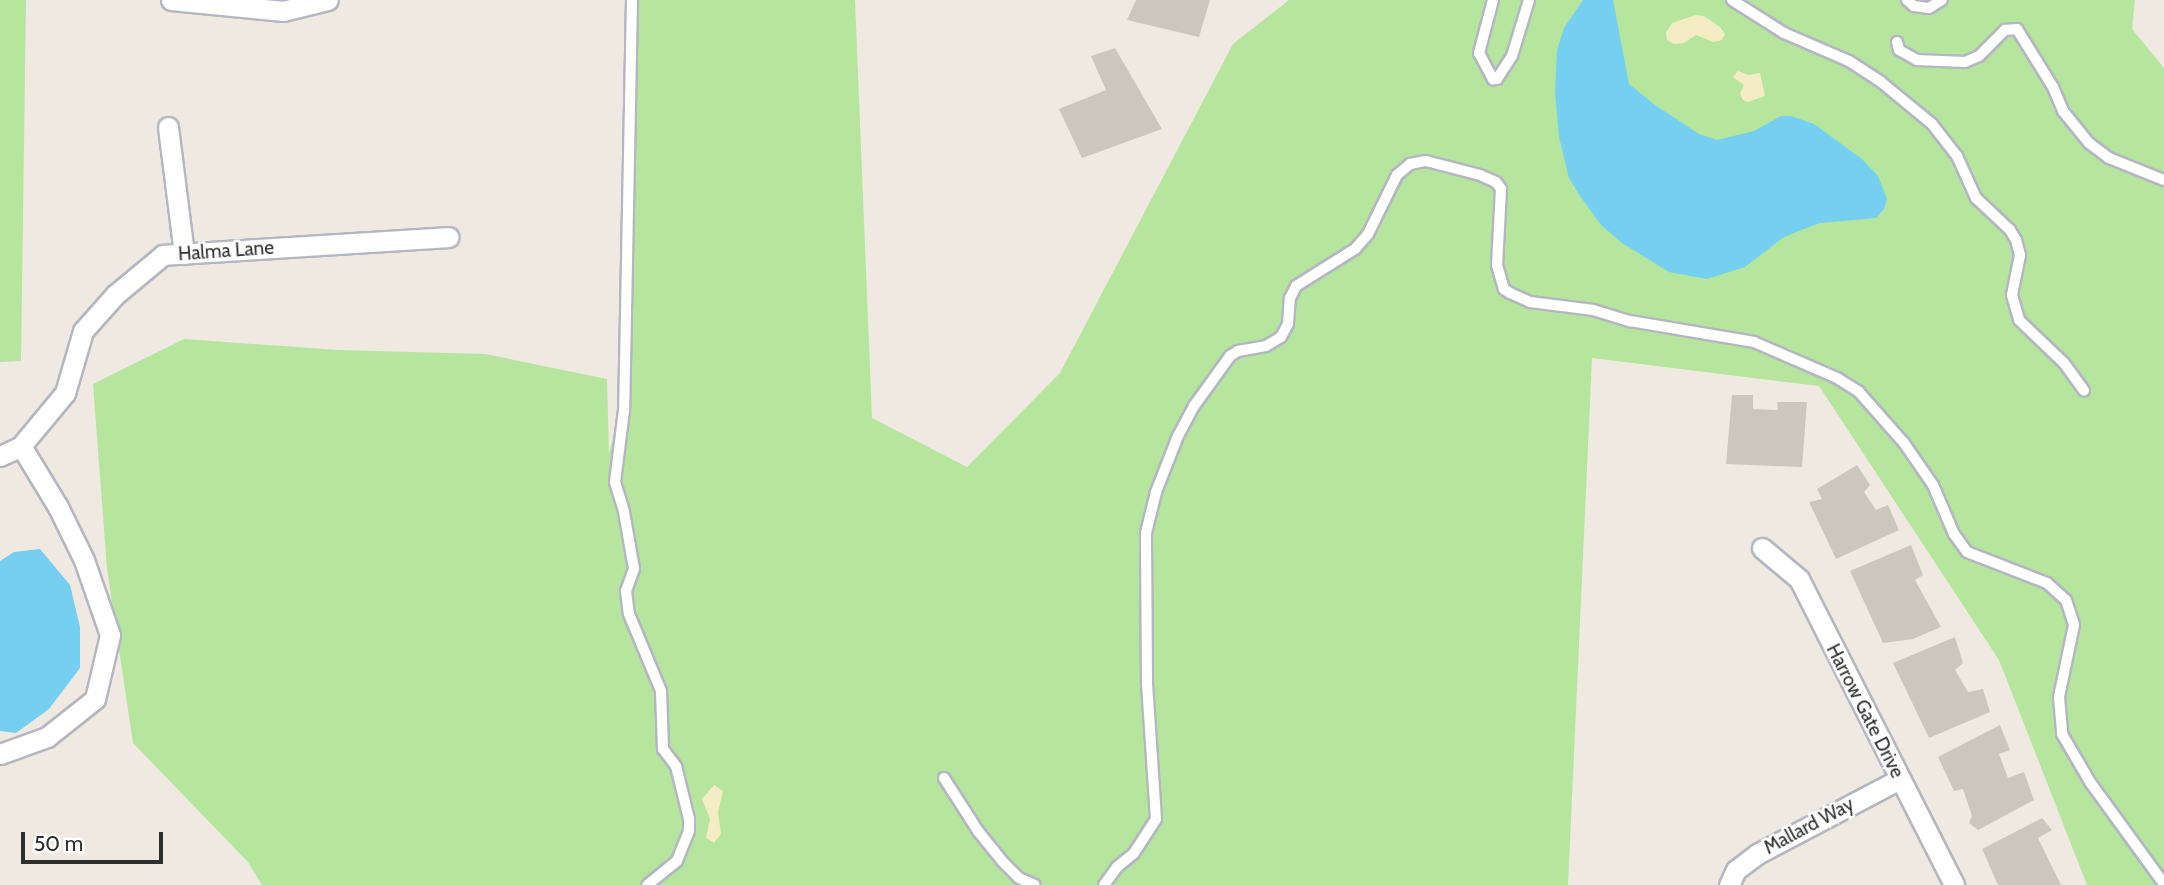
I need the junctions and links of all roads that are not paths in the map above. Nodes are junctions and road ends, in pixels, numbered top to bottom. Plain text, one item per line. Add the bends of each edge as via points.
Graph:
1 (171, 0) edge
2 (328, 0) edge
3 (632, 0) edge
4 (1493, 0) edge
5 (1529, 0) edge
6 (1732, 0) edge
7 (1907, 0) edge
8 (1941, 0) edge
9 (1897, 42) dead end
10 (168, 127) dead end
11 (2164, 180) edge
12 (448, 237) dead end
13 (184, 254) junction
14 (2084, 391) dead end
15 (21, 446) junction
16 (0, 456) edge
17 (1762, 548) dead end
18 (0, 754) edge
19 (944, 778) dead end
20 (1900, 779) junction
21 (2164, 884) edge
22 (647, 885) edge
23 (1035, 885) edge
24 (1104, 885) edge
25 (1728, 885) edge
26 (1954, 885) edge

1 - 2 street via 283,11
3 - 22 lane via 624,410 615,482 634,569 626,591 629,614 661,691 663,749 676,766 689,819 677,861
4 - 5 lane via 1479,53 1497,79 1512,56
6 - 14 lane via 1784,33 1858,67 1932,124 1957,156 1976,198 2016,240 2019,266 2011,295 2019,320 2064,363
7 - 8 lane via 1929,8
9 - 11 lane via 1899,50 1917,60 1965,62 1979,56 2005,30 2017,29 2063,111 2089,143 2109,158
10 - 13 street
12 - 13 street, Halma Lane
13 - 15 street, Halma Lane via 163,255 83,331 65,393
15 - 16 street
15 - 18 street via 84,560 110,635 94,699 47,737
17 - 20 street, Harrow Gate Drive via 1799,579
19 - 23 lane via 1002,861 1019,878
20 - 25 street, Mallard Way via 1757,853
20 - 26 street, Harrow Gate Drive
21 - 24 lane via 2090,782 2062,734 2059,696 2074,625 2066,600 2033,576 1967,552 1926,475 1859,392 1754,341 1530,302 1510,293 1504,289 1497,265 1501,189 1480,175 1426,162 1410,164 1397,175 1356,249 1296,286 1281,337 1230,356 1178,436 1152,505 1146,543 1147,682 1156,819 1134,853

